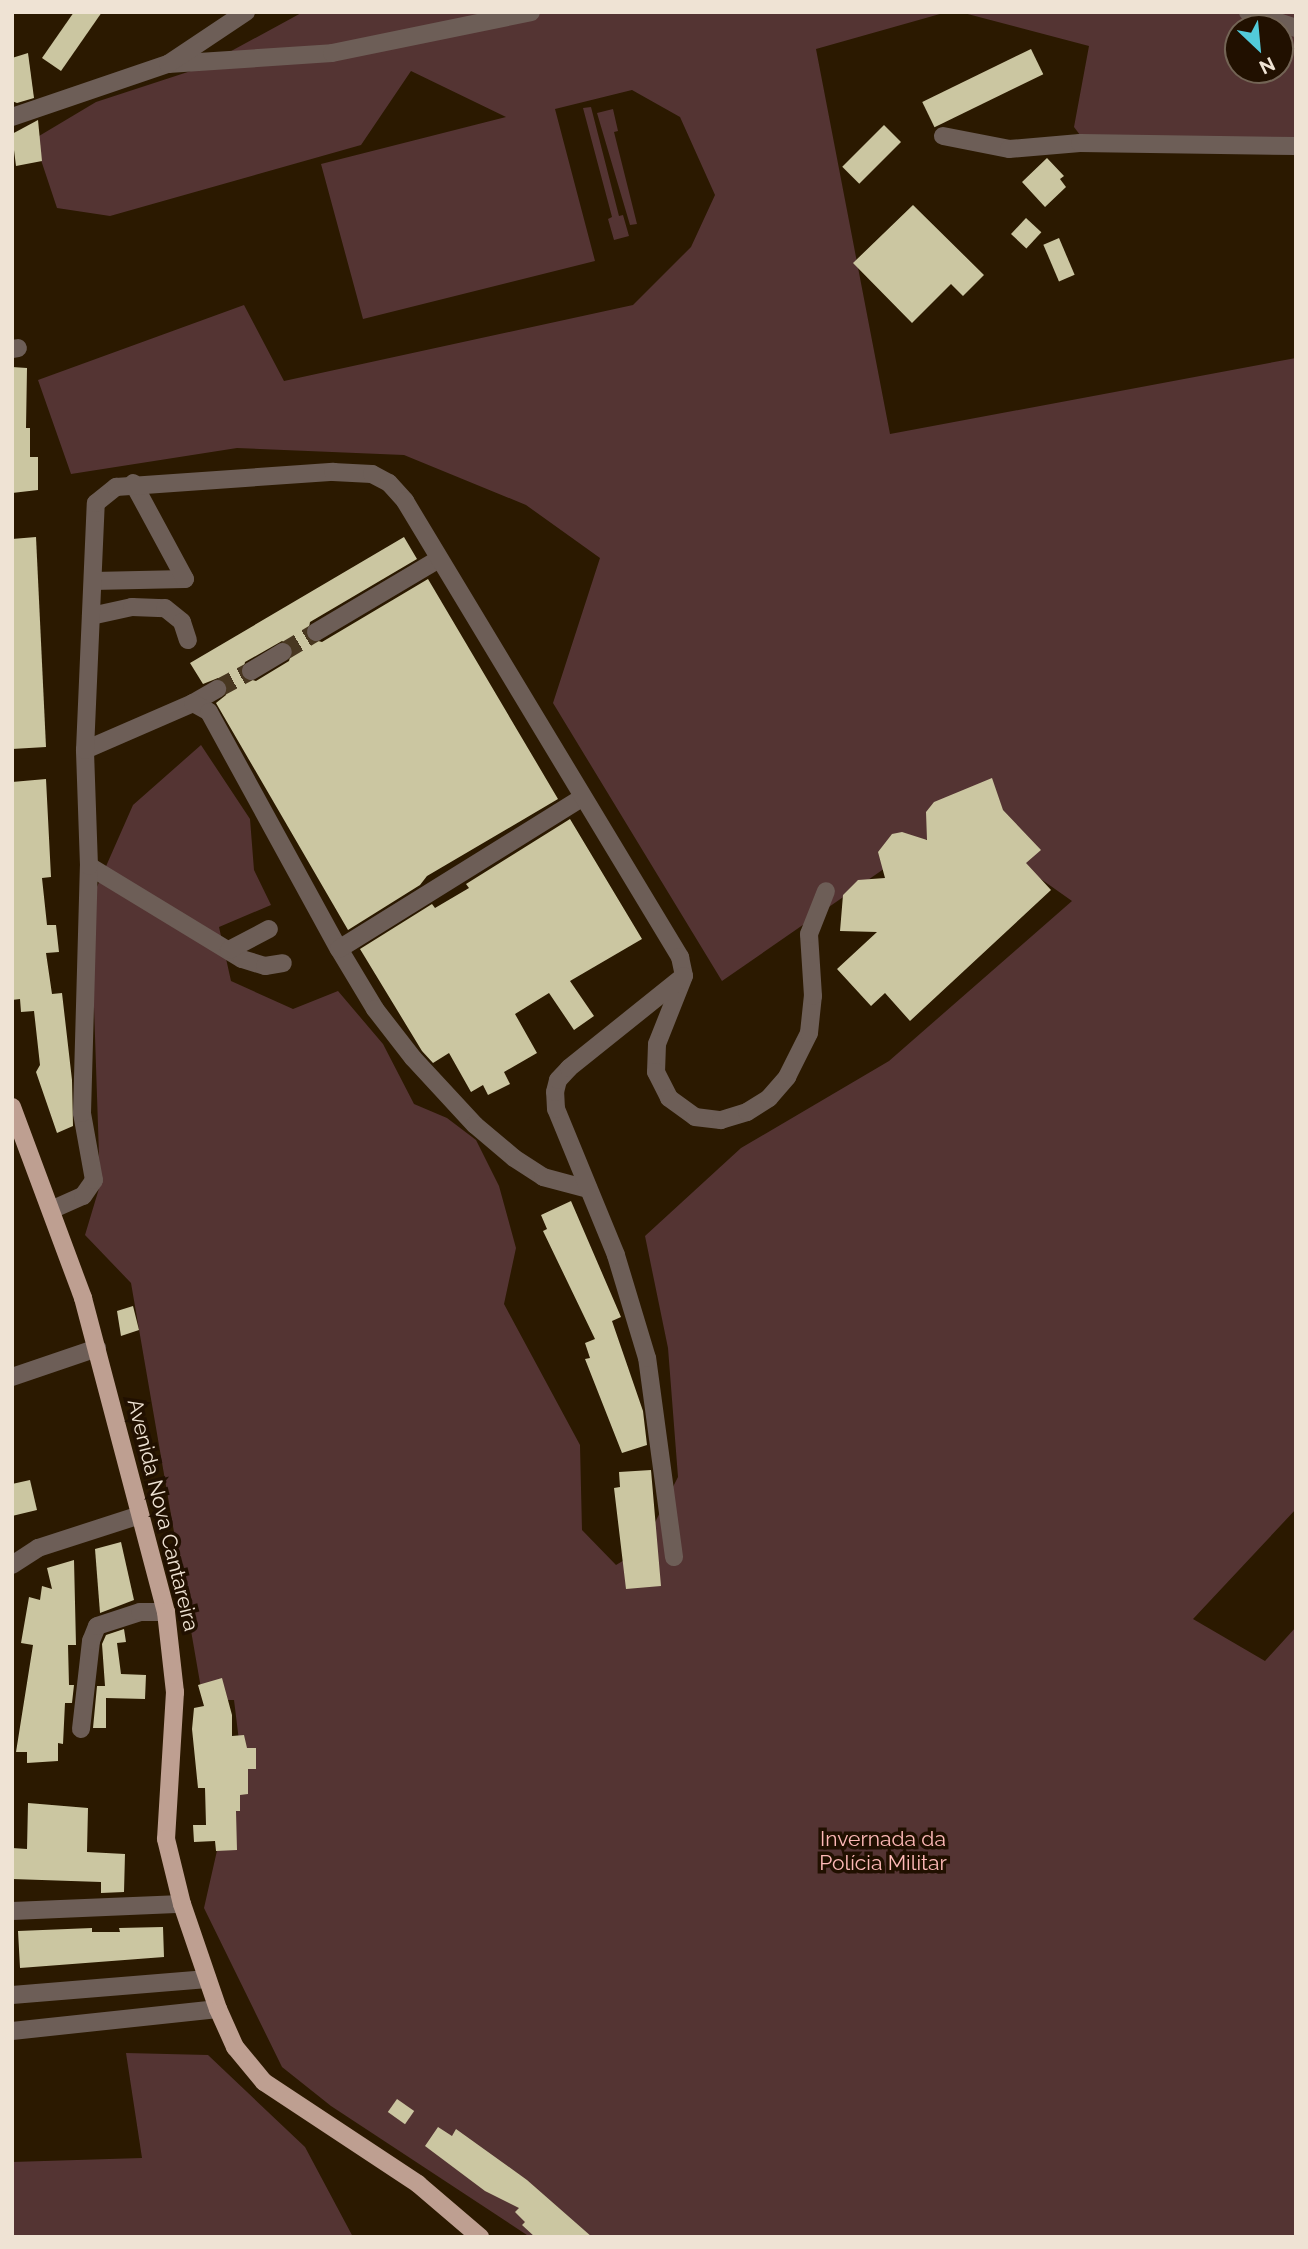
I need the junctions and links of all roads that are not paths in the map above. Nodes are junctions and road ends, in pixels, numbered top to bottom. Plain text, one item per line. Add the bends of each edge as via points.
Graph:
1 (246, 12) edge
2 (531, 12) edge
3 (1248, 12) edge
4 (1296, 28) edge
5 (168, 64) junction
6 (12, 117) edge
7 (943, 135) dead end
8 (1296, 146) edge
9 (133, 483) junction
10 (439, 559) junction
11 (93, 581) junction
12 (91, 616) junction
13 (316, 632) tunnel mouth
14 (188, 640) dead end
15 (283, 652) tunnel mouth
16 (251, 671) tunnel mouth
17 (217, 690) tunnel mouth
18 (193, 703) junction
19 (85, 750) junction
20 (582, 798) junction
21 (89, 866) junction
22 (826, 891) dead end
23 (269, 929) dead end
24 (339, 949) junction
25 (229, 950) junction
26 (283, 963) dead end
27 (684, 976) junction
28 (12, 1107) edge
29 (588, 1189) junction
30 (51, 1210) junction
31 (97, 1348) junction
32 (12, 1377) edge
33 (140, 1515) junction
34 (674, 1558) dead end
35 (12, 1565) edge
36 (166, 1612) junction
37 (81, 1729) dead end
38 (182, 1904) junction
39 (12, 1911) edge
40 (206, 1979) junction
41 (12, 1995) edge
42 (218, 2009) junction
43 (12, 2031) edge
44 (480, 2237) edge

1 - 5 street
2 - 5 street via 332,52
3 - 4 street
5 - 6 street
7 - 8 street via 1009,149 1080,143
9 - 10 street via 372,474 389,483 405,501
9 - 11 street via 116,487 96,503
9 - 11 street via 185,579
10 - 13 street
10 - 20 street
11 - 12 street
12 - 14 street via 132,607 165,608 182,622
12 - 19 street
15 - 16 street
17 - 18 street
18 - 19 street
18 - 24 street via 209,712
19 - 21 street
20 - 24 street
20 - 27 street via 680,957
21 - 25 street
21 - 30 street via 82,1112 94,1180 83,1196
22 - 27 street via 809,934 814,996 808,1033 787,1077 769,1098 747,1112 721,1120 695,1117 669,1098 656,1072 657,1044
23 - 25 street
24 - 29 street via 375,1009 475,1125 543,1177
25 - 26 street via 265,966
27 - 29 street via 558,1080 556,1109
28 - 30 main road, Avenida Nova Cantareira
29 - 34 street via 616,1255 647,1358
30 - 31 main road, Avenida Nova Cantareira
31 - 32 street
31 - 33 main road, Avenida Nova Cantareira
33 - 35 street via 38,1548
33 - 36 main road, Avenida Nova Cantareira
36 - 37 street via 140,1612 97,1626 91,1641
36 - 38 main road, Avenida Nova Cantareira via 175,1692 166,1839
38 - 39 street
38 - 40 main road, Avenida Nova Cantareira
40 - 41 street
40 - 42 main road, Avenida Nova Cantareira
42 - 43 street
42 - 44 main road, Avenida Nova Cantareira via 235,2047 264,2082 418,2184

